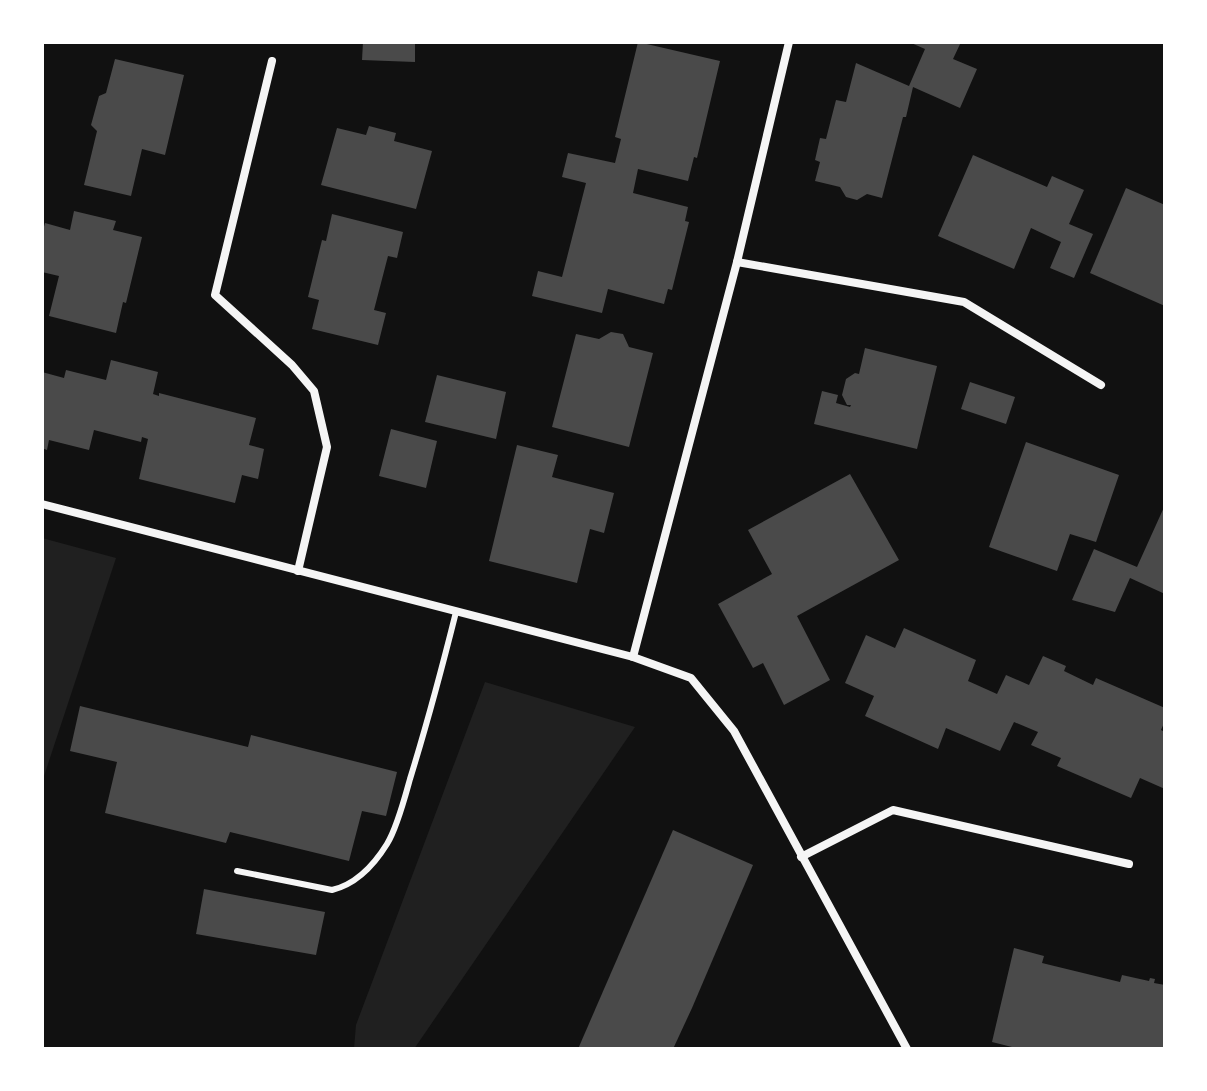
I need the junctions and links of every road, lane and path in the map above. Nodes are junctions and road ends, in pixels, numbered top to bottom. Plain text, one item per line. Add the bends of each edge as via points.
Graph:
1 (789, 42) edge
2 (272, 61) dead end
3 (737, 262) junction
4 (1101, 385) dead end
5 (42, 504) edge
6 (298, 571) junction
7 (456, 612) junction
8 (633, 657) junction
9 (801, 857) junction
10 (1129, 864) dead end
11 (237, 871) dead end
12 (907, 1049) edge

1 - 3 street
2 - 6 street via 215,295 314,391 327,447
3 - 4 street via 964,302
3 - 8 street
5 - 6 street
6 - 7 street
7 - 8 street
7 - 11 lane via 405,796 389,841 375,860 359,878 332,890
8 - 9 street via 691,678 734,731
9 - 10 street via 893,810
9 - 12 street

